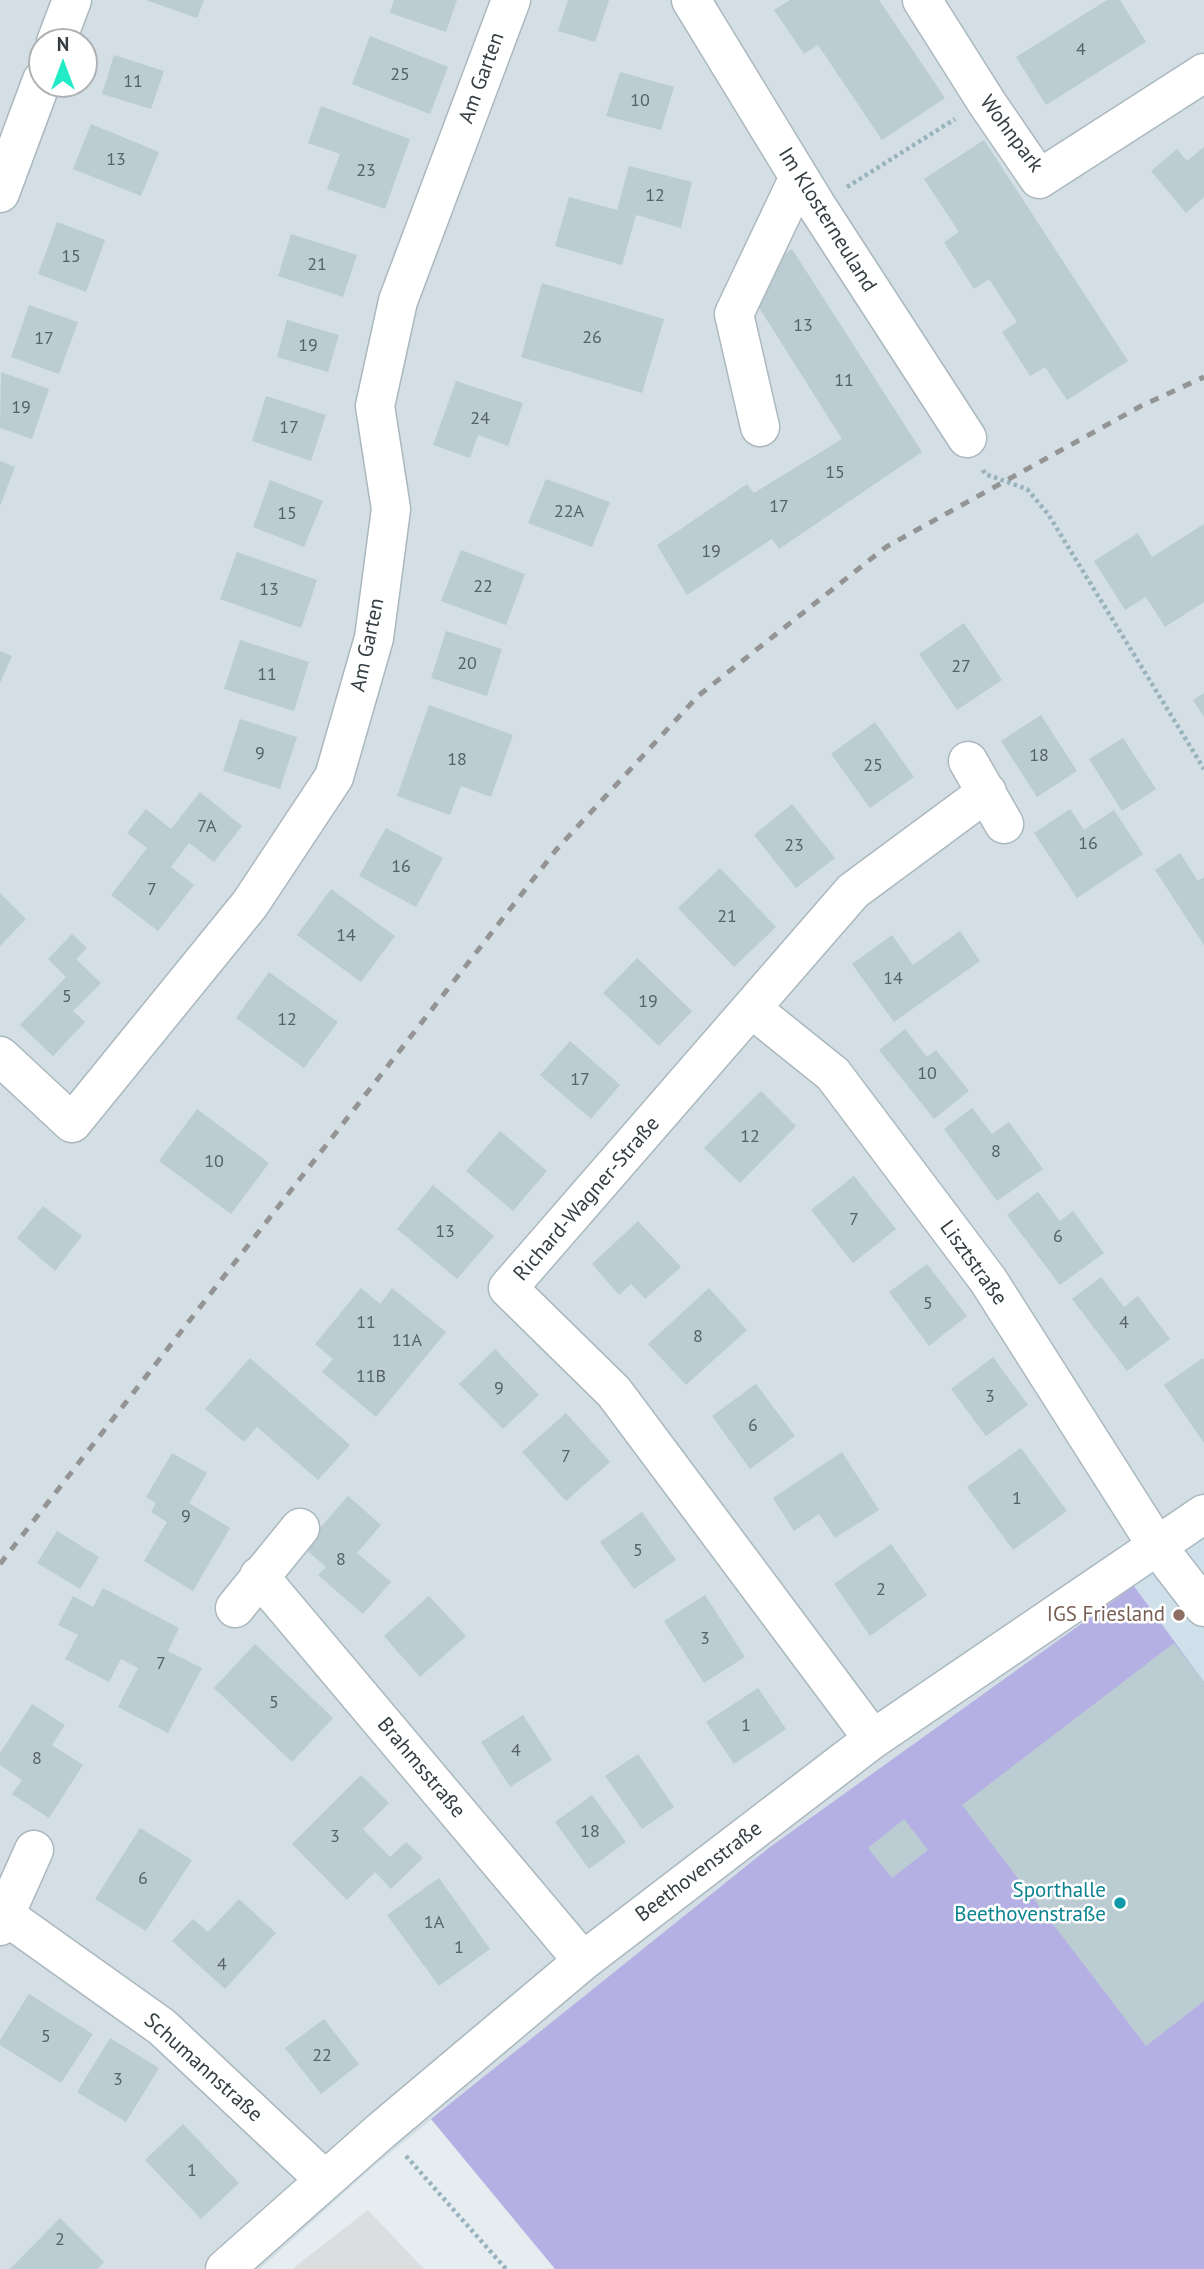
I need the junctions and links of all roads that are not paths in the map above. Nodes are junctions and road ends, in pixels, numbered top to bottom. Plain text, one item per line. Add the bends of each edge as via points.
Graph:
1 (72, 0) edge
2 (511, 0) edge
3 (691, 0) edge
4 (922, 0) edge
5 (61, 28) edge
6 (1204, 73) edge
7 (35, 98) edge
8 (808, 191) junction
9 (0, 193) edge
10 (760, 427) dead end
11 (967, 438) dead end
12 (986, 792) dead end
13 (752, 1009) junction
14 (0, 1056) edge
15 (1204, 1514) edge
16 (300, 1528) dead end
17 (1157, 1546) junction
18 (259, 1576) junction
19 (1204, 1607) edge
20 (235, 1608) dead end
21 (873, 1739) junction
22 (34, 1850) dead end
23 (3, 1921) edge
24 (583, 1961) junction
25 (325, 2180) junction
26 (225, 2269) edge

1 - 5 street
2 - 14 street, Am Garten via 398,301 375,406 391,509 376,625 334,777 250,904 72,1123
3 - 8 street, Im Klosterneuland
4 - 6 street, Wohnpark via 1039,179
7 - 9 street
8 - 10 street via 734,314
8 - 11 street, Im Klosterneuland
12 - 13 street, Richard-Wagner-Straße via 853,891
13 - 17 street, Lisztstraße via 833,1074 972,1259
13 - 21 street, Richard-Wagner-Straße via 509,1288 614,1392
15 - 17 street, Beethovenstraße
16 - 18 street
17 - 19 street, Lisztstraße
17 - 21 street, Beethovenstraße
18 - 20 street
18 - 24 street, Brahmsstraße
21 - 24 street, Beethovenstraße
22 - 23 street, Schumannstraße
23 - 25 street, Schumannstraße via 162,2027
24 - 25 street, Beethovenstraße
25 - 26 street, Beethovenstraße

